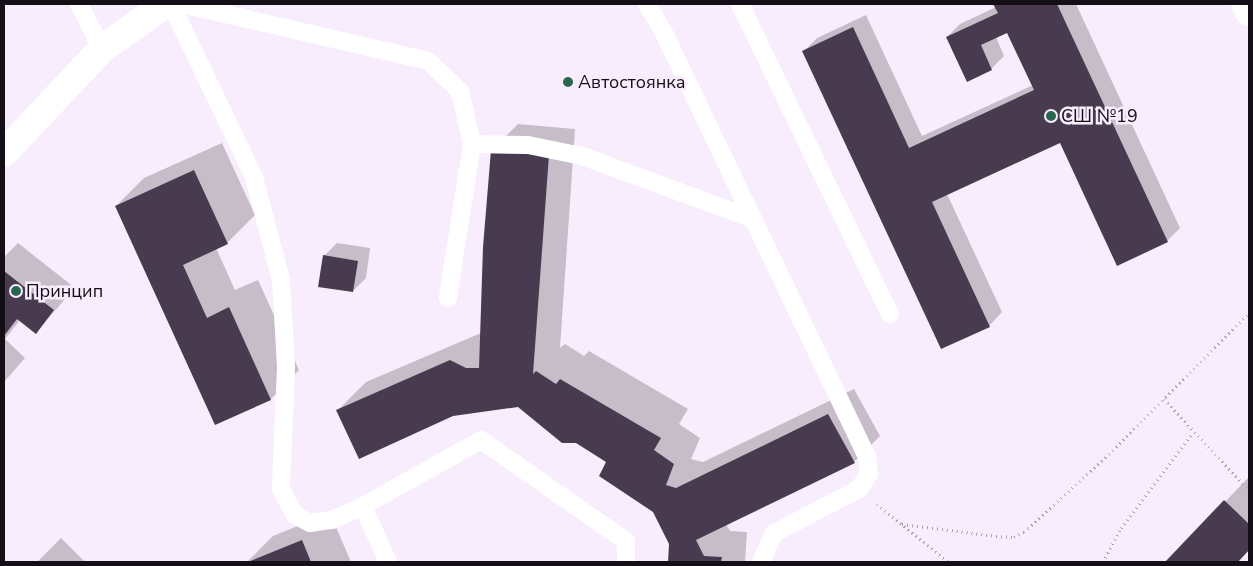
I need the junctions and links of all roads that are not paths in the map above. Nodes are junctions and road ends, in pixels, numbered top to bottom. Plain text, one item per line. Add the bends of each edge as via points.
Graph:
1 (79, 4) edge
2 (165, 4) edge
3 (170, 4) edge
4 (182, 4) edge
5 (648, 4) edge
6 (740, 4) edge
7 (1245, 4) edge
8 (1249, 12) edge
9 (102, 49) junction
10 (472, 144) junction
11 (4, 153) edge
12 (753, 219) junction
13 (448, 298) dead end
14 (890, 314) dead end
15 (364, 506) junction
16 (388, 562) edge
17 (626, 562) edge
18 (761, 562) edge

1 - 9 lane
2 - 9 street
3 - 15 lane via 254,177 281,280 286,368 281,489 295,515 310,523 332,520
4 - 10 lane via 428,61 460,92
5 - 12 lane
6 - 14 lane
7 - 8 street
9 - 11 street
10 - 12 lane via 528,145 582,156
10 - 13 lane
12 - 18 lane via 867,456 869,474 859,489 774,533
15 - 16 lane
15 - 17 lane via 481,440 626,541

